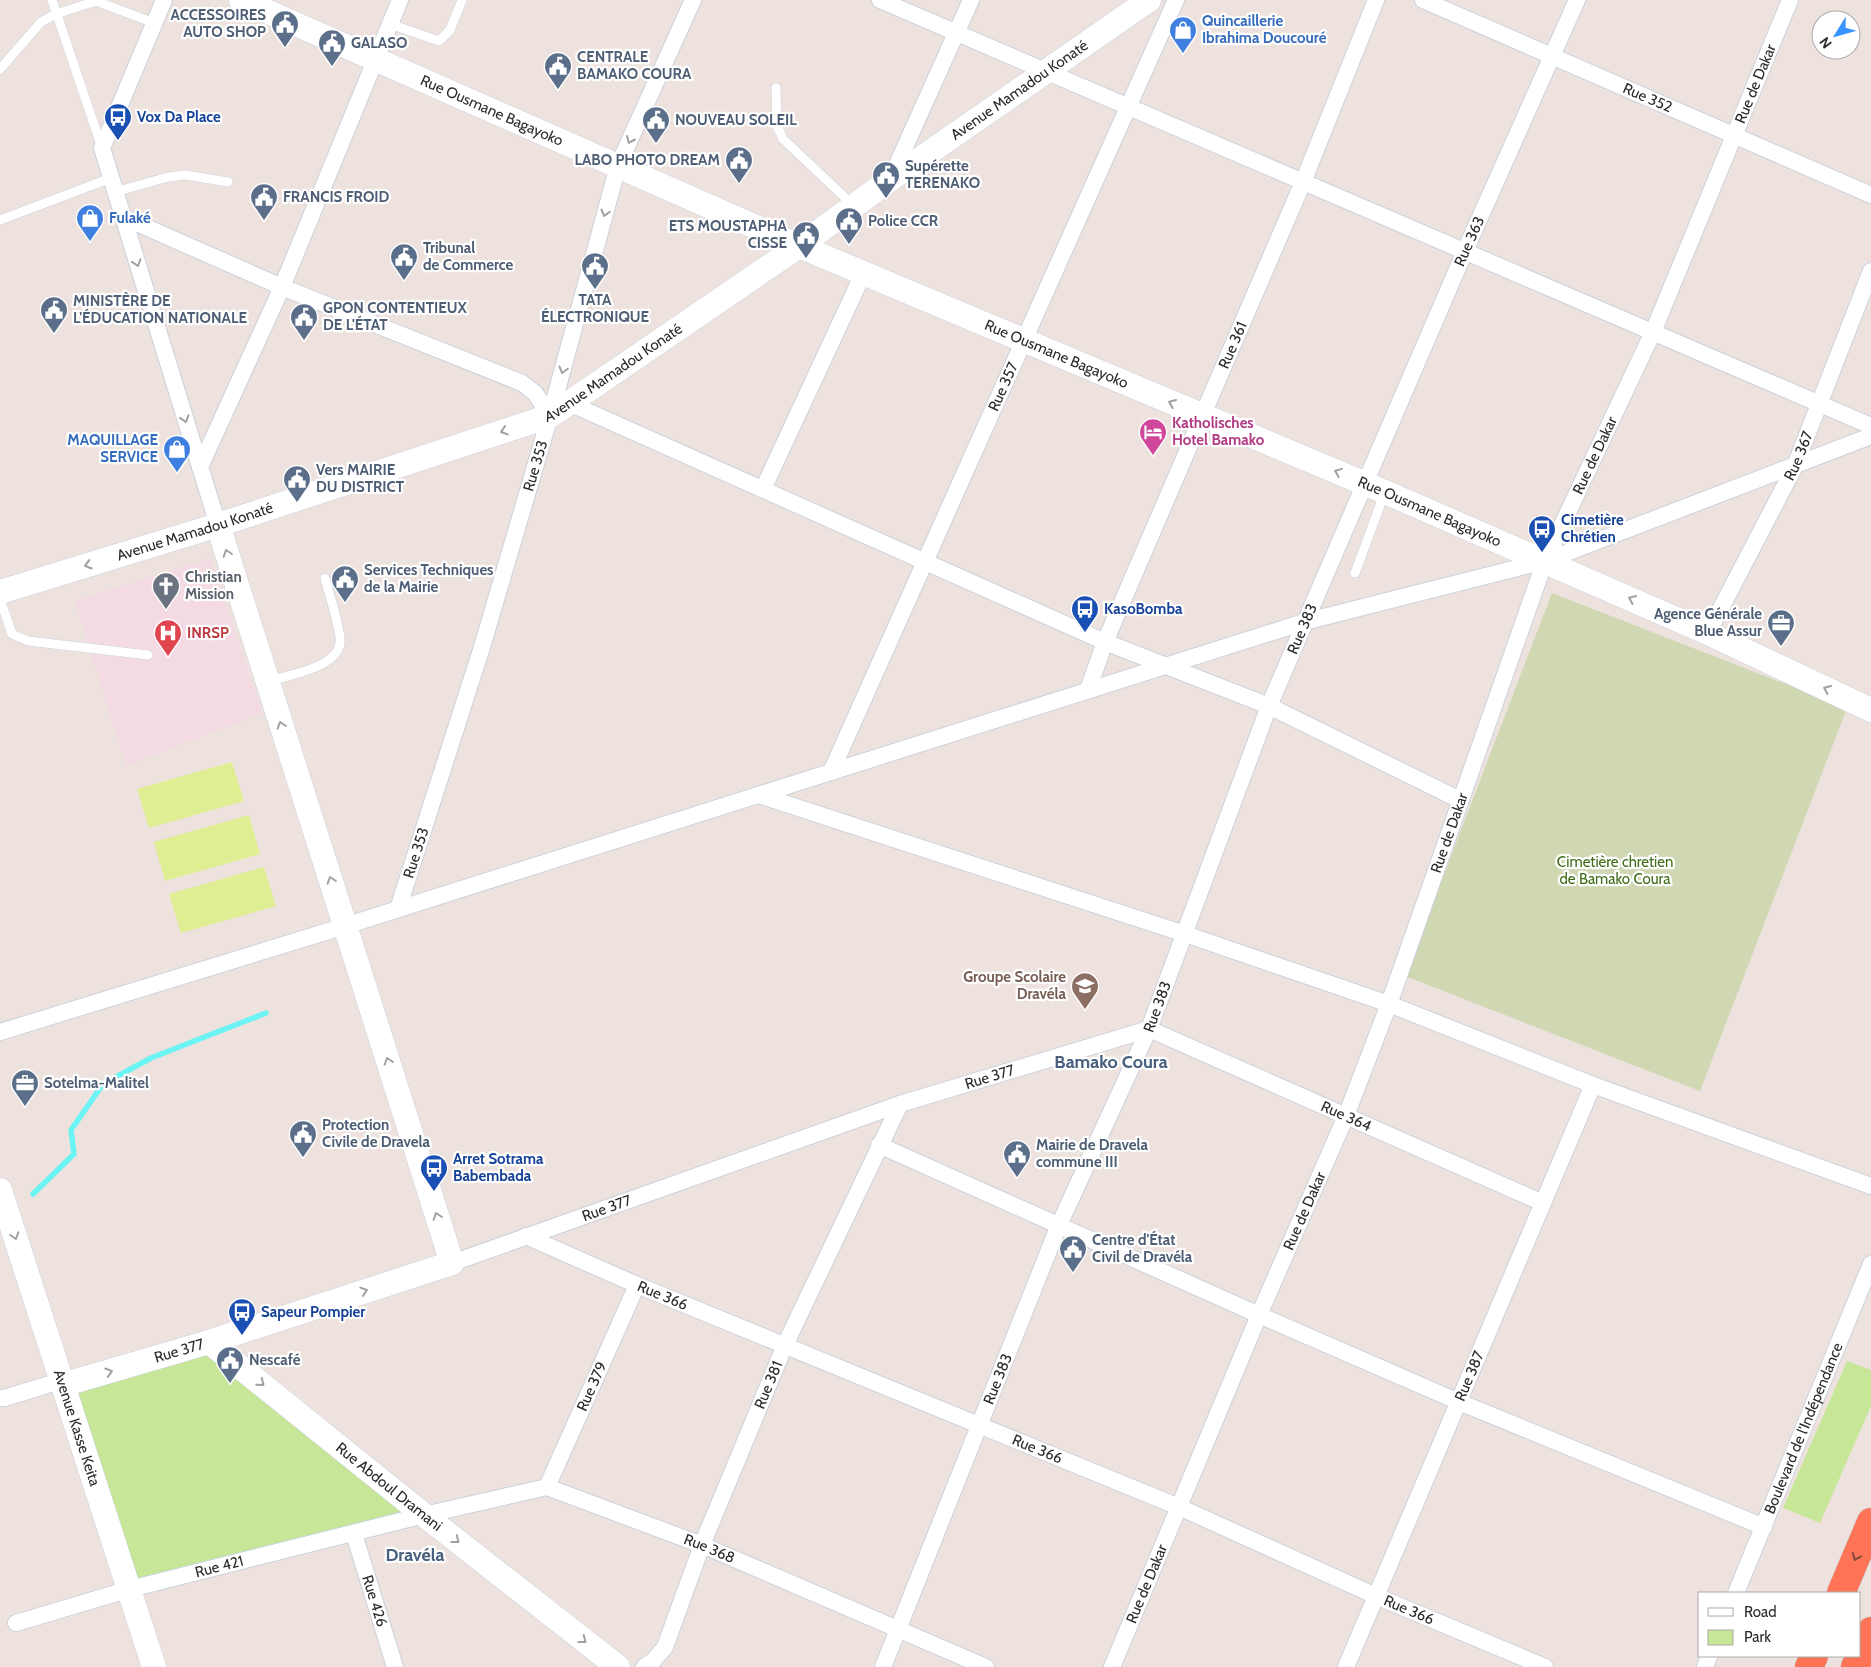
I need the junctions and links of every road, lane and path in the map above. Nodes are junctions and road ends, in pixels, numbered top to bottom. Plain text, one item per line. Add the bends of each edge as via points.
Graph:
1 (52, 0) edge
2 (164, 0) edge
3 (241, 0) edge
4 (400, 0) edge
5 (462, 0) edge
6 (693, 0) edge
7 (880, 0) edge
8 (972, 0) edge
9 (1149, 0) edge
10 (1176, 0) edge
11 (1376, 0) edge
12 (1423, 0) edge
13 (1577, 0) edge
14 (1790, 0) edge
15 (56, 14) junction
16 (154, 23) junction
17 (390, 24) junction
18 (957, 33) junction
19 (1553, 56) junction
20 (375, 59) junction
21 (0, 69) edge
22 (1046, 71) junction
23 (776, 88) dead end
24 (1128, 106) junction
25 (1734, 136) junction
26 (102, 148) junction
27 (618, 166) junction
28 (891, 179) junction
29 (228, 182) dead end
30 (1303, 182) junction
31 (113, 185) junction
32 (1871, 196) edge
33 (854, 206) junction
34 (123, 216) junction
35 (0, 220) edge
36 (799, 246) junction
37 (1465, 251) junction
38 (1871, 271) edge
39 (864, 272) junction
40 (282, 287) junction
41 (1653, 332) junction
42 (1025, 339) junction
43 (1819, 403) junction
44 (560, 410) junction
45 (1204, 416) junction
46 (1871, 426) edge
47 (1871, 436) edge
48 (1795, 466) junction
49 (200, 467) junction
50 (1375, 487) junction
51 (763, 489) junction
52 (218, 525) junction
53 (926, 560) junction
54 (1546, 562) junction
55 (1355, 573) dead end
56 (326, 578) dead end
57 (0, 592) edge
58 (0, 599) edge
59 (1304, 622) junction
60 (1708, 632) junction
61 (1106, 642) junction
62 (148, 655) dead end
63 (1166, 666) junction
64 (267, 682) junction
65 (1088, 690) junction
66 (1269, 706) junction
67 (1871, 710) edge
68 (831, 772) junction
69 (760, 795) junction
70 (1460, 800) junction
71 (398, 909) junction
72 (345, 926) junction
73 (1185, 934) junction
74 (1389, 1004) junction
75 (1149, 1029) junction
76 (0, 1032) edge
77 (1593, 1085) junction
78 (900, 1104) junction
79 (1346, 1116) junction
80 (879, 1145) junction
81 (1871, 1186) edge
82 (0, 1190) edge
83 (1543, 1203) junction
84 (1059, 1225) junction
85 (526, 1236) junction
86 (452, 1263) junction
87 (1871, 1264) edge
88 (637, 1285) junction
89 (1259, 1315) junction
90 (209, 1342) junction
91 (785, 1345) junction
92 (61, 1383) junction
93 (0, 1398) edge
94 (1459, 1402) junction
95 (978, 1426) junction
96 (547, 1487) junction
97 (1179, 1507) junction
98 (424, 1515) junction
99 (1871, 1522) edge
100 (1764, 1527) junction
101 (354, 1534) junction
102 (702, 1545) junction
103 (130, 1589) junction
104 (1736, 1592) edge
105 (1841, 1592) edge
106 (1376, 1596) junction
107 (16, 1623) dead end
108 (900, 1629) junction
109 (1871, 1631) edge
110 (1861, 1655) edge
111 (154, 1667) edge
112 (396, 1667) edge
113 (618, 1667) edge
114 (644, 1667) edge
115 (883, 1667) edge
116 (986, 1667) edge
117 (1112, 1667) edge
118 (1346, 1667) edge
119 (1545, 1667) edge

1 - 15 lane
2 - 16 street
3 - 20 main road, Rue Ousmane Bagayoko
4 - 17 street
5 - 17 lane via 450,30 439,41
6 -> 27 street, Rue 353
7 - 18 street
8 - 18 street
9 - 22 main road, Avenue Mamadou Konaté
10 - 24 street, Rue 357
11 - 30 street, Rue 361
12 - 19 street, Rue 352
13 - 19 street, Rue 363
14 - 25 street, Rue de Dakar
15 - 16 lane via 96,1
15 - 21 lane via 41,22
15 - 26 lane
16 - 26 street
17 - 20 street
18 - 22 street
18 - 28 street
19 - 25 street, Rue 352
19 - 37 street, Rue 363
20 - 27 main road, Rue Ousmane Bagayoko
20 - 40 street
22 - 24 street
22 - 28 main road, Avenue Mamadou Konaté
23 - 33 lane via 777,126 783,139
24 - 30 street
24 - 42 street, Rue 357
25 - 32 street, Rue 352
25 - 41 street, Rue de Dakar
26 - 31 street
27 - 36 main road, Rue Ousmane Bagayoko
27 -> 44 street, Rue 353
28 - 33 main road, Avenue Mamadou Konaté
29 - 31 lane via 185,175
30 - 37 street
30 - 45 street, Rue 361
31 - 34 street
31 - 35 lane
33 - 36 main road, Avenue Mamadou Konaté
34 - 40 street
34 -> 49 street
36 - 39 main road, Rue Ousmane Bagayoko
36 - 44 main road, Avenue Mamadou Konaté
37 - 41 street
37 - 50 street, Rue 363
38 - 43 street, Rue 367
39 - 42 main road, Rue Ousmane Bagayoko
39 - 51 street
40 - 44 street via 522,383
40 - 49 street
41 - 43 street
41 - 54 street, Rue de Dakar
45 -> 42 main road, Rue Ousmane Bagayoko
42 - 53 street, Rue 357
43 - 46 street
43 - 48 street, Rue 367
44 - 51 street
44 -> 52 main road, Avenue Mamadou Konaté
44 - 71 street, Rue 353
50 -> 45 main road, Rue Ousmane Bagayoko
45 - 61 street, Rue 361
47 - 48 street
48 - 54 street
48 - 60 street, Rue 367
49 - 52 street
50 - 54 main road, Rue Ousmane Bagayoko
50 - 55 lane
50 - 59 street, Rue 383
51 - 53 street
52 -> 57 main road, Avenue Mamadou Konaté
64 -> 52 main road
53 - 61 street
53 - 68 street, Rue 357
54 - 59 street
60 -> 54 main road, Rue Ousmane Bagayoko
54 - 70 street, Rue de Dakar
56 - 64 lane via 341,642 337,652 330,661 319,666
58 - 62 lane via 12,634 28,641
59 - 63 street
59 - 66 street, Rue 383
67 -> 60 main road, Rue Ousmane Bagayoko
61 - 63 street
61 - 65 street, Rue 361
63 - 65 street
63 - 66 street
72 -> 64 main road
65 - 68 street
66 - 70 street
66 - 73 street, Rue 383
68 - 69 street
69 - 71 street
69 - 73 street
70 - 74 street, Rue de Dakar
71 - 72 street
72 - 76 street
86 -> 72 main road
73 - 74 street
73 - 75 street, Rue 383
74 - 77 street
74 - 79 street, Rue de Dakar
75 - 78 street, Rue 377
75 - 79 street, Rue 364
75 - 84 street, Rue 383
77 - 81 street
77 - 83 street, Rue 387
78 - 80 street, Rue 381
78 - 85 street, Rue 377
79 - 83 street, Rue 364
79 - 89 street, Rue de Dakar
80 - 84 street
80 - 91 street, Rue 381
82 -> 92 main road, Avenue Kasse Keita
83 - 94 street, Rue 387
84 - 89 street
84 - 95 street, Rue 383
85 - 86 street, Rue 377
85 - 88 street, Rue 366
90 -> 86 main road, Rue 377
87 - 100 street, Boulevard de l'Indépendance
88 - 91 street, Rue 366
88 - 96 street, Rue 379
89 - 94 street
89 - 97 street, Rue de Dakar
92 -> 90 main road, Rue 377
90 -> 98 main road, Rue Abdoul Dramani
91 - 95 street, Rue 366
91 - 102 street, Rue 381
92 - 93 street
92 - 103 main road, Avenue Kasse Keita
94 - 100 street
94 - 106 street, Rue 387
95 - 97 street, Rue 366
95 - 108 street, Rue 383
96 - 98 street
96 - 102 street, Rue 368
97 - 106 street, Rue 366
97 - 117 street, Rue de Dakar
98 - 101 street, Rue 421
98 -> 113 main road, Rue Abdoul Dramani
99 -> 105 highway
100 - 104 street, Boulevard de l'Indépendance
101 - 103 street, Rue 421
101 - 112 street, Rue 426
102 - 108 street, Rue 368
102 - 114 street, Rue 381 via 665,1647
103 - 107 street, Rue 421
103 - 111 main road, Avenue Kasse Keita
106 - 118 street, Rue 387
106 - 119 street, Rue 366
108 - 115 street, Rue 383
108 - 116 street, Rue 368
109 - 110 highway

